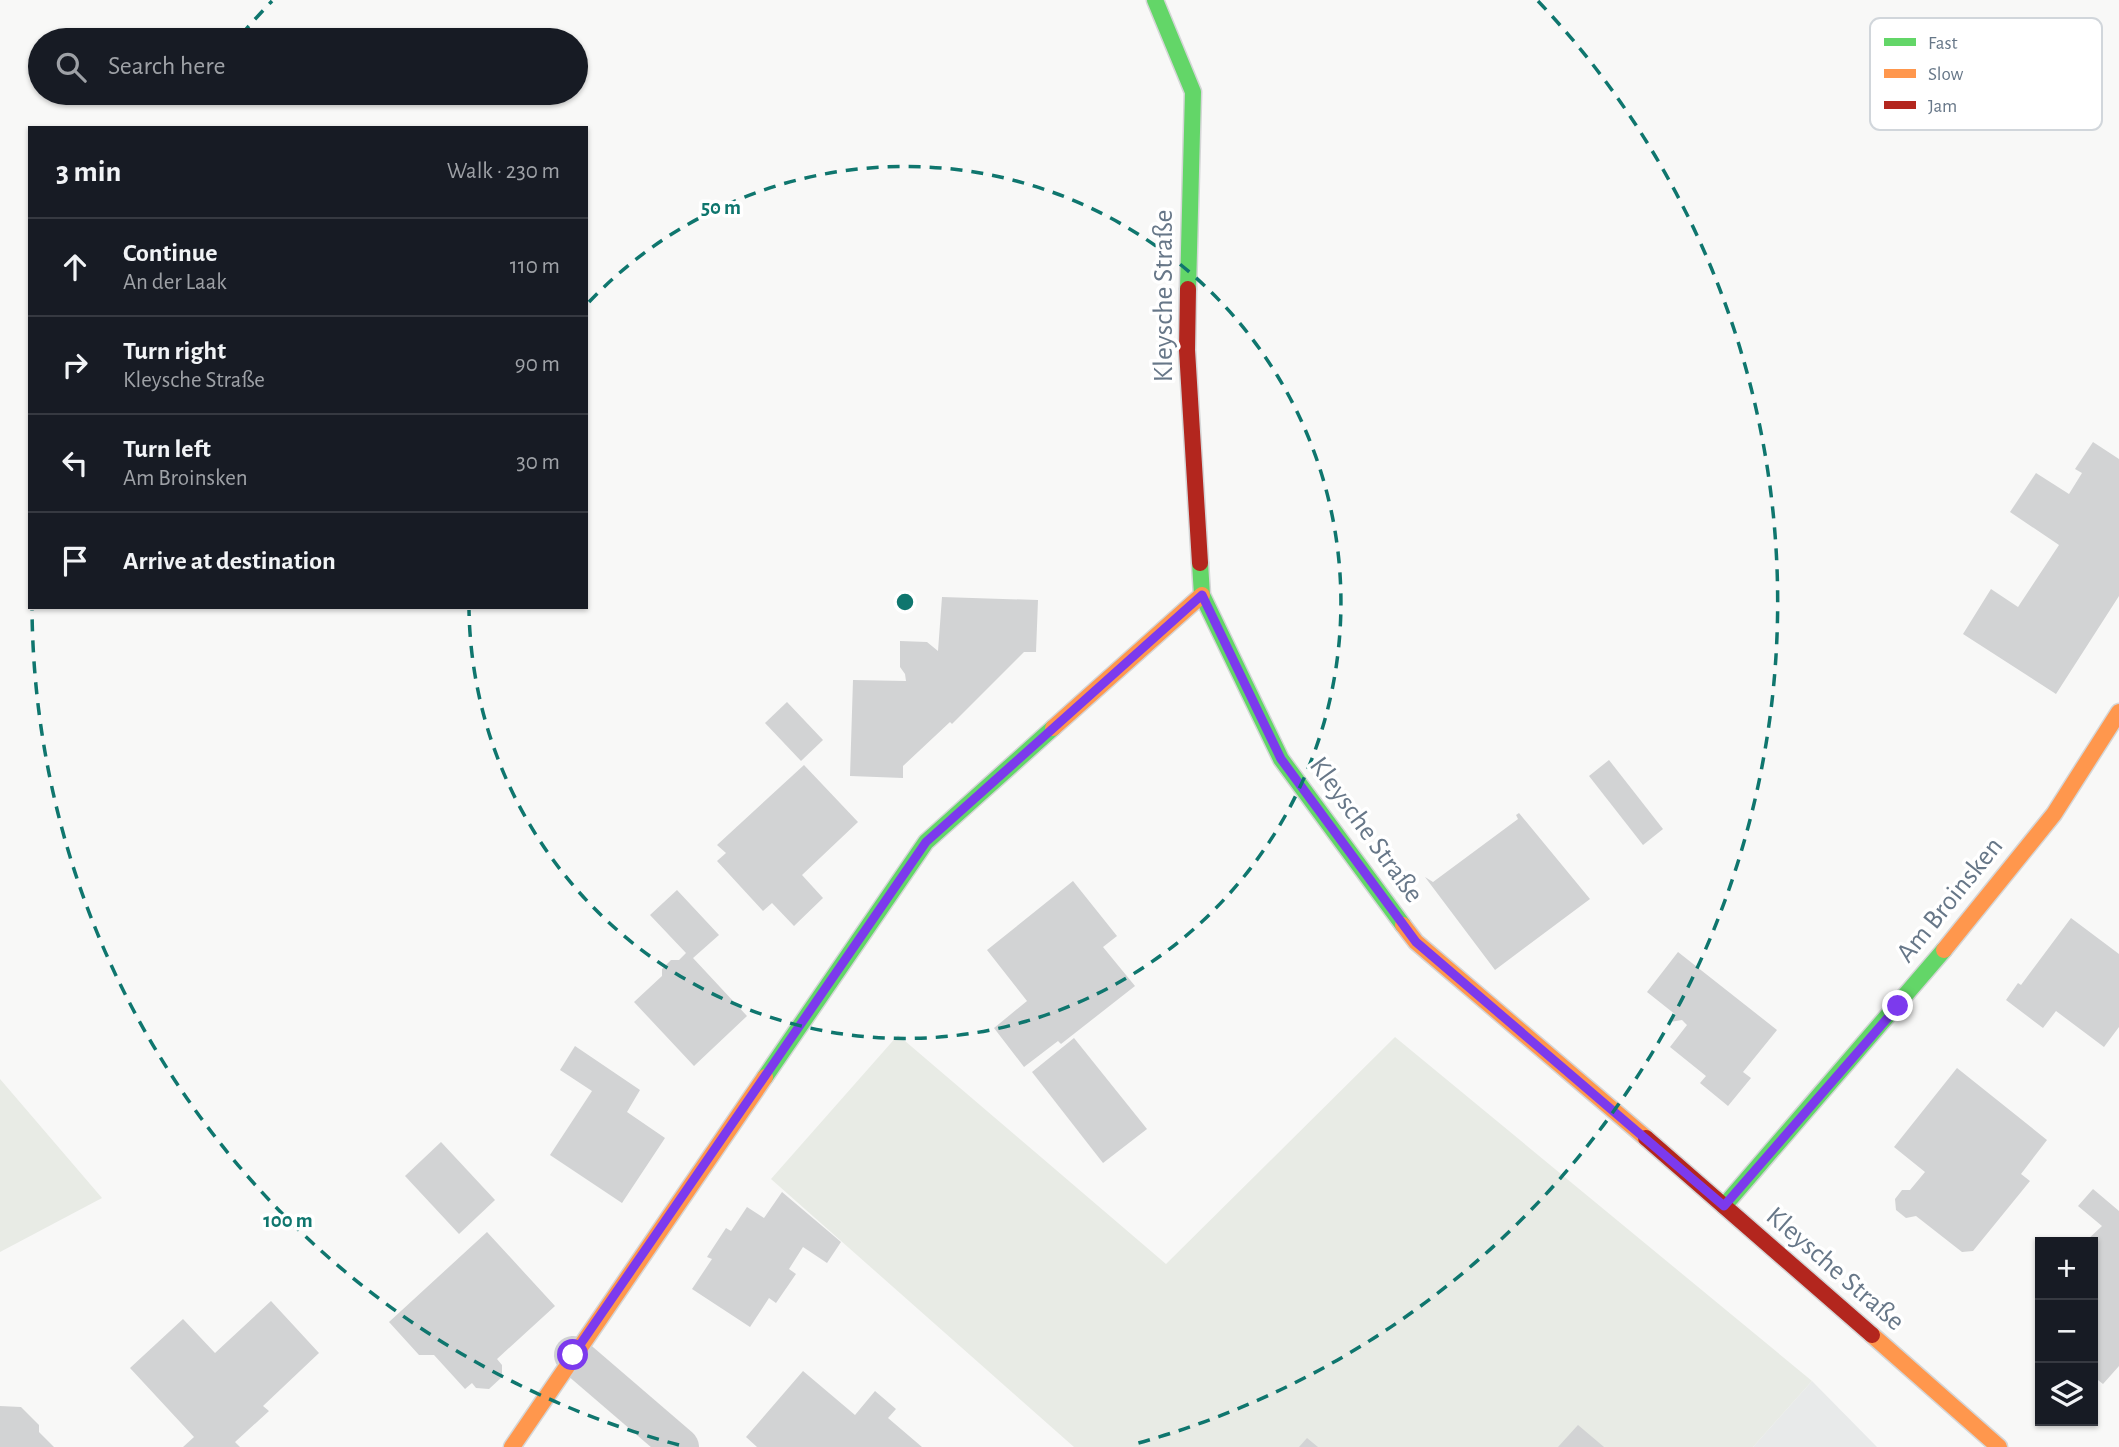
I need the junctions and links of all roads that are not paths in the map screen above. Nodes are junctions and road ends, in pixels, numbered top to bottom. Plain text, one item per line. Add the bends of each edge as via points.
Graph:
1 (1155, 0) edge
2 (1202, 595) junction
3 (2119, 712) edge
4 (1724, 1206) junction
5 (573, 1355) junction
6 (512, 1447) edge
7 (680, 1447) edge
8 (1999, 1447) edge

1 - 2 street, Kleysche Straße via 1192,92 1187,350
2 - 4 street, Kleysche Straße via 1281,759 1416,942
2 - 5 street via 926,842
3 - 4 street, Am Broinsken via 2054,814 1898,1006
4 - 8 street, Kleysche Straße
5 - 6 street
5 - 7 street

